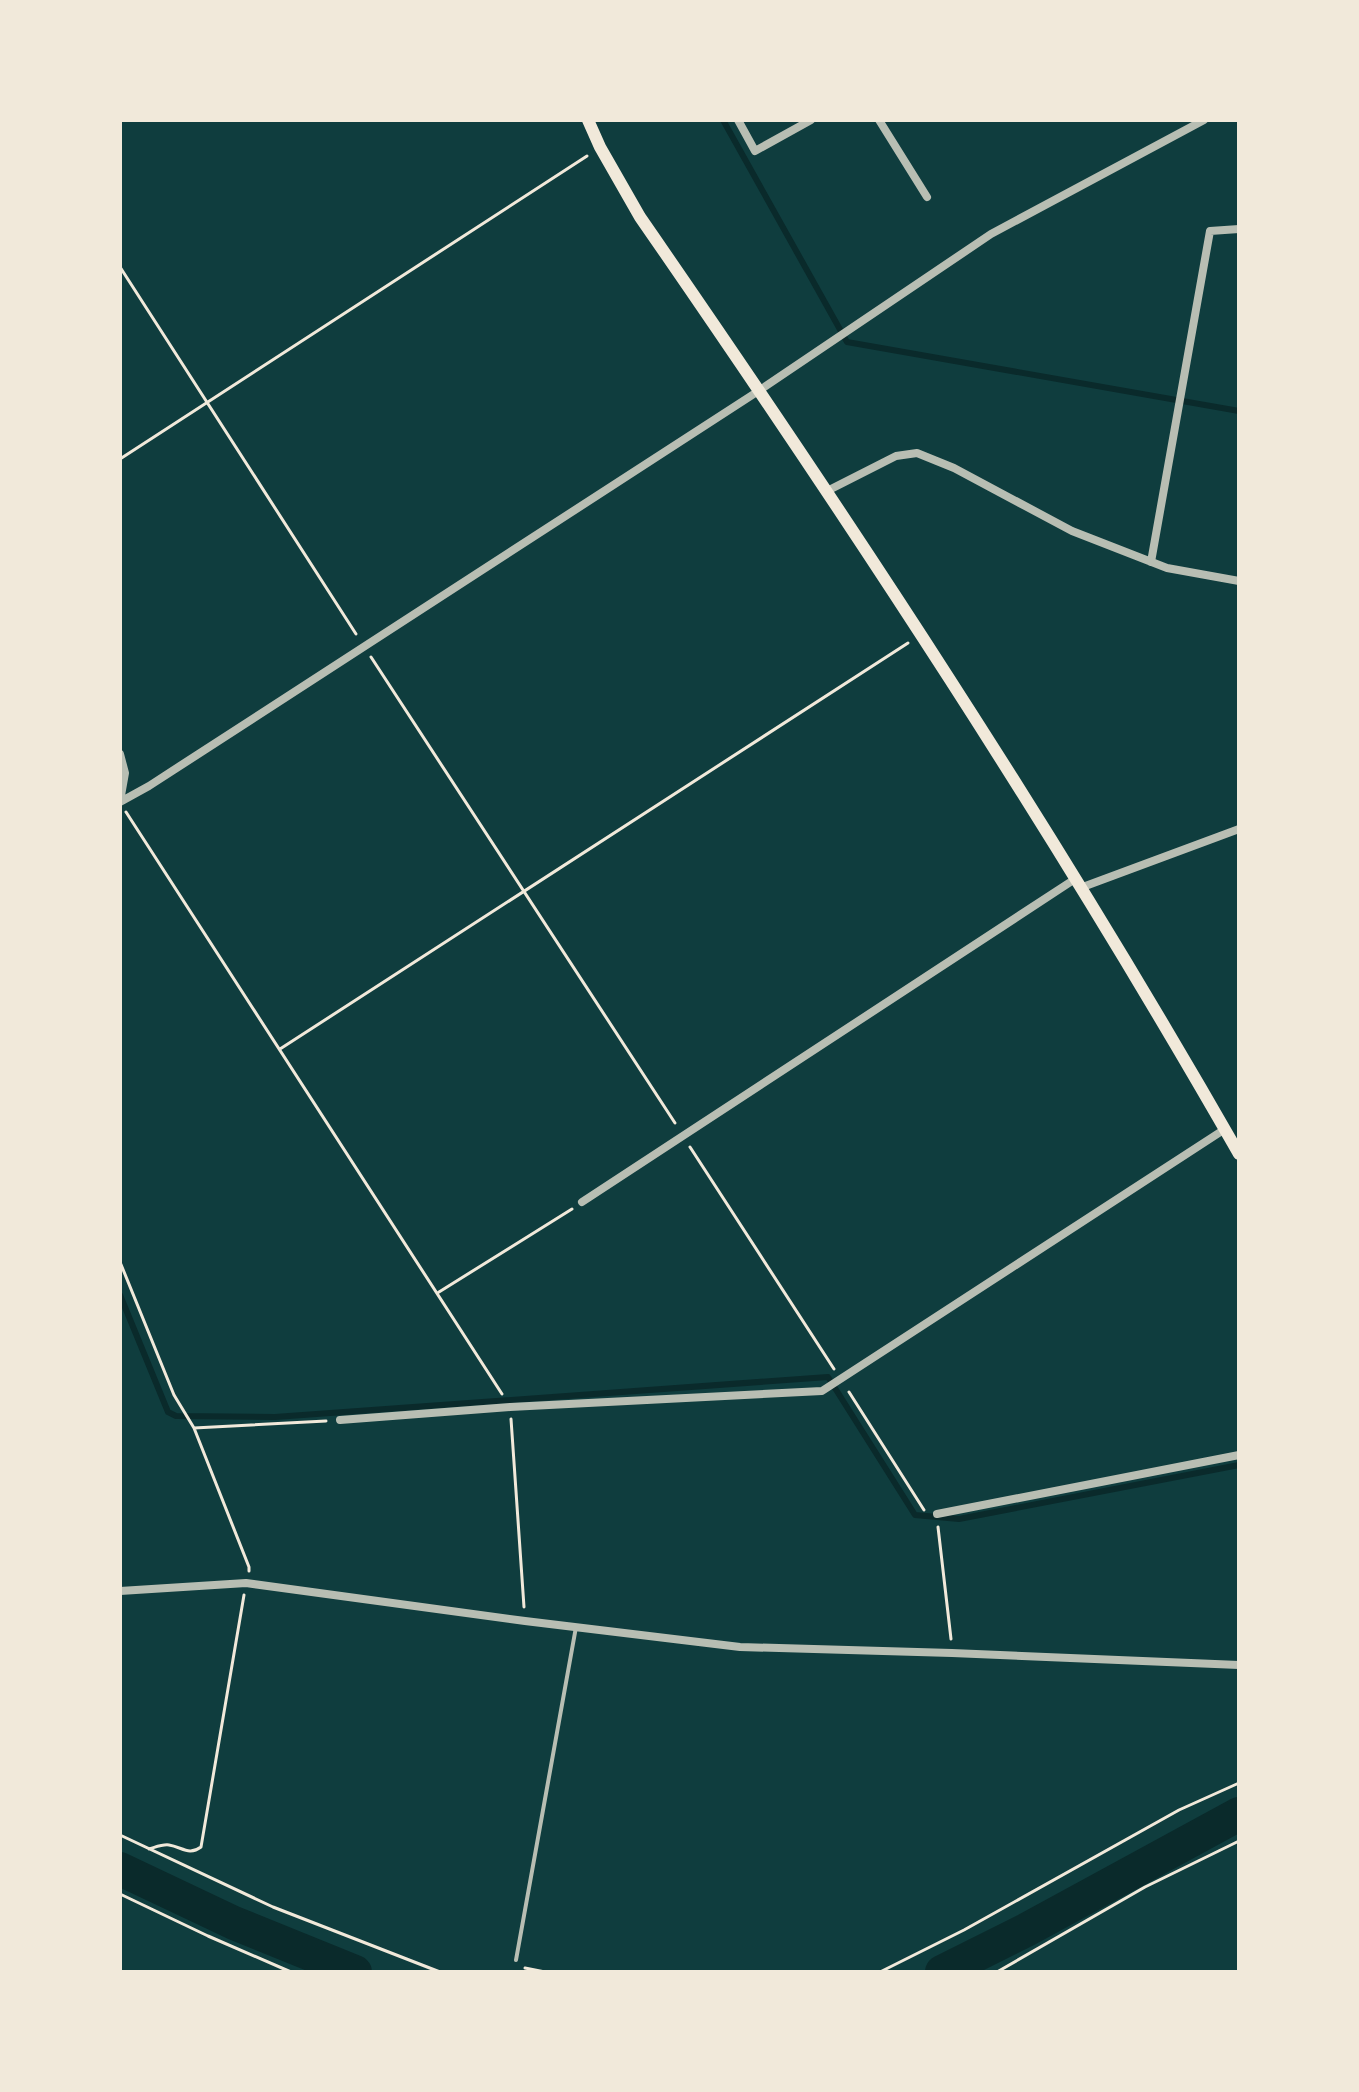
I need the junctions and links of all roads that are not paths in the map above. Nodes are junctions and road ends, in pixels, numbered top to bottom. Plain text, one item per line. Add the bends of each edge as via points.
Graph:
1 (588, 120) edge
2 (738, 120) edge
3 (811, 120) edge
4 (879, 120) edge
5 (1204, 120) edge
6 (927, 197) dead end
7 (1239, 229) edge
8 (760, 390) junction
9 (827, 491) junction
10 (1151, 562) junction
11 (1239, 581) edge
12 (120, 754) edge
13 (120, 802) edge
14 (1239, 829) edge
15 (1078, 884) junction
16 (1225, 1129) junction
17 (1239, 1154) edge
18 (582, 1202) road end
19 (340, 1420) road end
20 (1239, 1455) edge
21 (937, 1514) road end
22 (120, 1591) edge
23 (576, 1627) junction
24 (1239, 1665) edge
25 (516, 1960) road end

1 - 8 main road via 640,217
2 - 3 street via 755,151
4 - 6 street
5 - 8 street via 991,234
7 - 10 street via 1210,231
8 - 9 main road
8 - 13 street
9 - 10 street via 896,456 917,453 1072,531
9 - 15 main road
10 - 11 street
12 - 13 street via 125,773
14 - 15 street
15 - 16 main road
15 - 18 street
16 - 17 main road
16 - 19 street via 822,1391
20 - 21 street
22 - 23 street via 246,1583
23 - 24 street via 740,1647
23 - 25 lane

